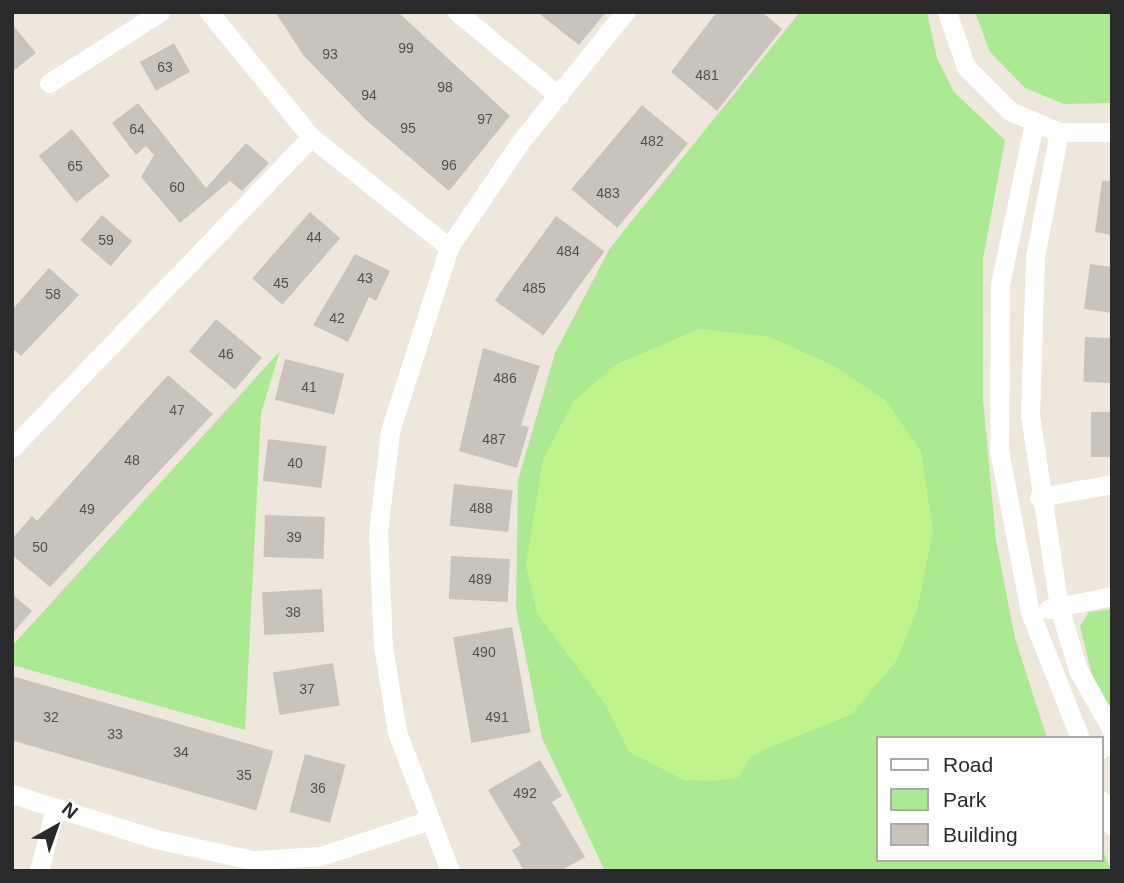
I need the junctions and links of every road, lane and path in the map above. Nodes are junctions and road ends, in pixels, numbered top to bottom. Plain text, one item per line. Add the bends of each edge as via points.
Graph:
1 (160, 12) edge
2 (209, 12) edge
3 (457, 12) edge
4 (625, 12) edge
5 (947, 12) edge
6 (49, 83) dead end
7 (559, 96) junction
8 (1034, 123) junction
9 (1059, 132) junction
10 (1112, 132) edge
11 (311, 137) junction
12 (449, 247) junction
13 (12, 448) edge
14 (1112, 484) edge
15 (1039, 498) junction
16 (1112, 596) edge
17 (1059, 607) junction
18 (1030, 612) junction
19 (1112, 730) edge
20 (1079, 736) edge
21 (12, 794) edge
22 (1103, 805) edge
23 (55, 808) junction
24 (426, 821) junction
25 (1112, 826) edge
26 (251, 865) edge
27 (39, 871) edge
28 (450, 871) edge

1 - 6 street
2 - 11 street
3 - 7 street
4 - 7 street
5 - 8 street via 956,48 978,84
7 - 12 street
8 - 9 street
8 - 18 street via 1011,217 996,367 1004,491
9 - 10 street
9 - 15 street via 1035,257 1030,340
11 - 12 street
11 - 13 street
12 - 24 street via 390,431 378,532 383,646 397,732
14 - 15 street
15 - 17 street
16 - 17 street
17 - 18 street
17 - 19 street via 1078,670
18 - 20 street
21 - 23 street
22 - 25 street
23 - 26 street
23 - 27 street
24 - 26 street via 321,856
24 - 28 street

